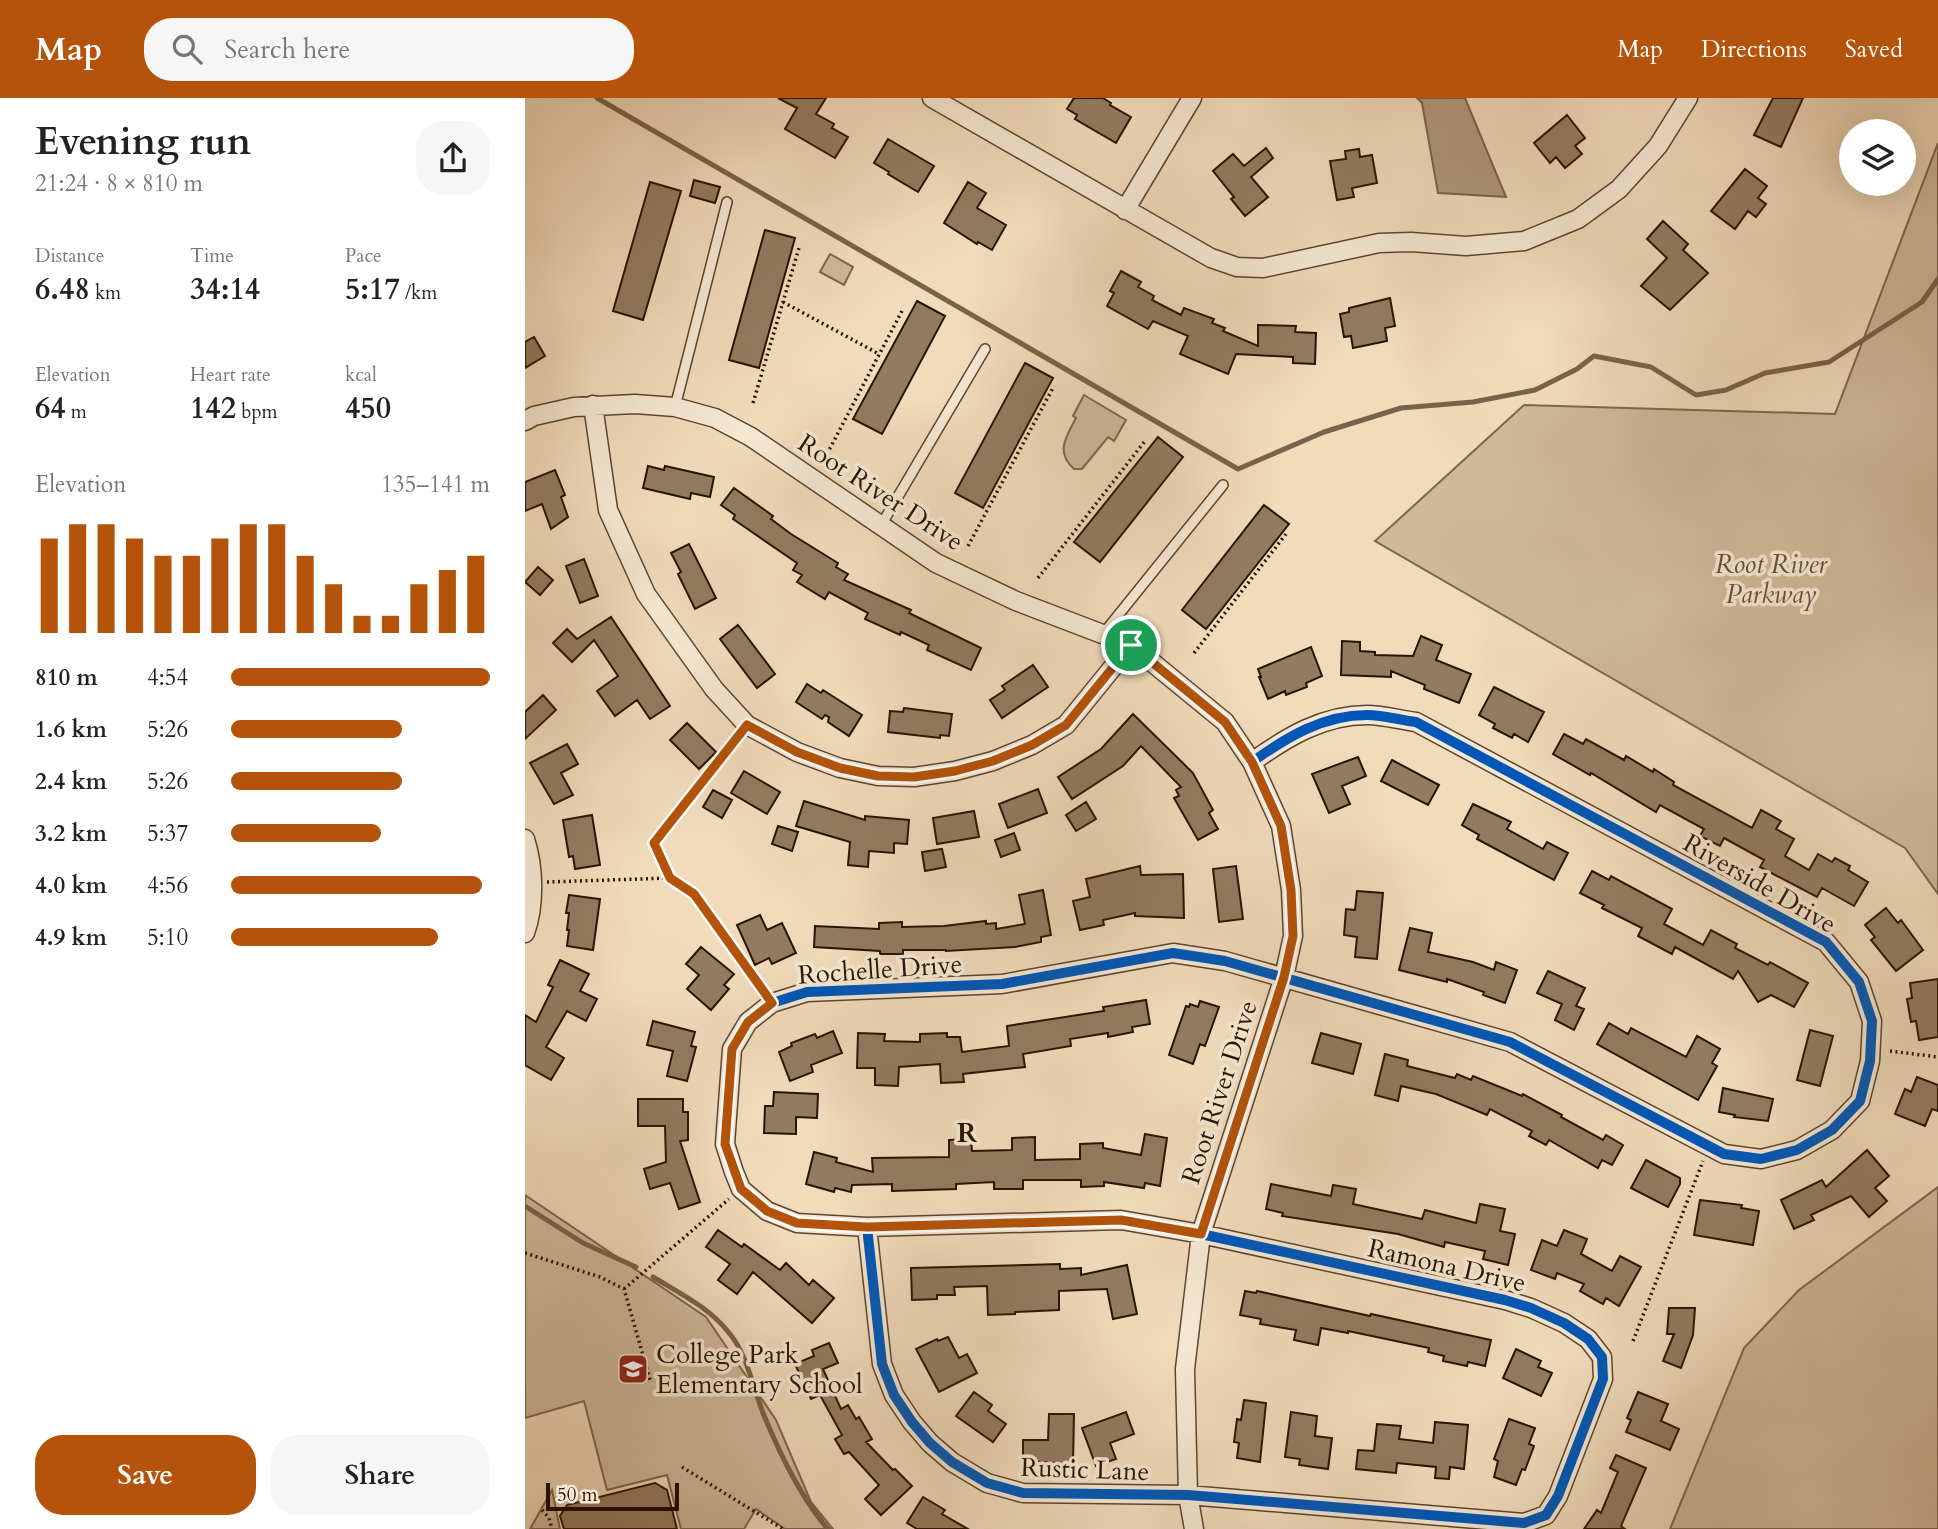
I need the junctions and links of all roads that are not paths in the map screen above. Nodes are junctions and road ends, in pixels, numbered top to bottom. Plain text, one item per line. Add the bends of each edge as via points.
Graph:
1 (932, 98) edge
2 (1192, 98) edge
3 (1688, 98) edge
4 (727, 202) dead end
5 (1125, 210) junction
6 (985, 349) dead end
7 (593, 405) junction
8 (675, 407) junction
9 (525, 421) edge
10 (1223, 485) dead end
11 (880, 527) junction
12 (1103, 634) junction
13 (1131, 645) junction
14 (1252, 762) junction
15 (525, 839) edge
16 (525, 933) edge
17 (1284, 977) junction
18 (867, 1227) junction
19 (1201, 1234) junction
20 (1188, 1495) junction
21 (1194, 1529) edge

1 - 5 street
2 - 5 street
3 - 5 street via 1658,146 1619,189 1579,219 1524,241 1466,246 1379,243 1262,268 1237,267 1211,258
4 - 8 lane
6 - 11 lane
7 - 8 street, Root River Drive
7 - 9 street, Root River Drive
7 - 13 street via 608,510 646,594 714,689 747,725 797,752 878,776 914,777 993,761 1066,725
8 - 11 street, Root River Drive via 715,418 751,437
10 - 12 lane
11 - 12 street, Root River Drive via 936,563 1016,601
12 - 13 street, Root River Drive
13 - 14 street, Root River Drive via 1225,722
14 - 17 street, Root River Drive via 1281,826 1291,890 1293,936
14 - 17 street, Riverside Drive via 1289,736 1332,719 1368,715 1416,722 1826,942 1859,982 1872,1021 1870,1061 1860,1101 1832,1130 1797,1150 1761,1159 1724,1154 1510,1042
15 - 16 street via 532,883
17 - 18 street, Rochelle Drive via 1173,953 1002,984 807,992 772,1003 748,1022 732,1049 725,1144 741,1189 767,1211 797,1223
17 - 19 street, Root River Drive
18 - 19 street via 1121,1220
18 - 20 street, Rustic Lane via 881,1364 912,1422 952,1462 987,1483 1023,1493
19 - 20 street, Root River Drive via 1185,1368
19 - 20 street, Ramona Drive via 1531,1308 1588,1339 1602,1357 1603,1379 1558,1496 1546,1514 1524,1523
20 - 21 street, Root River Drive

